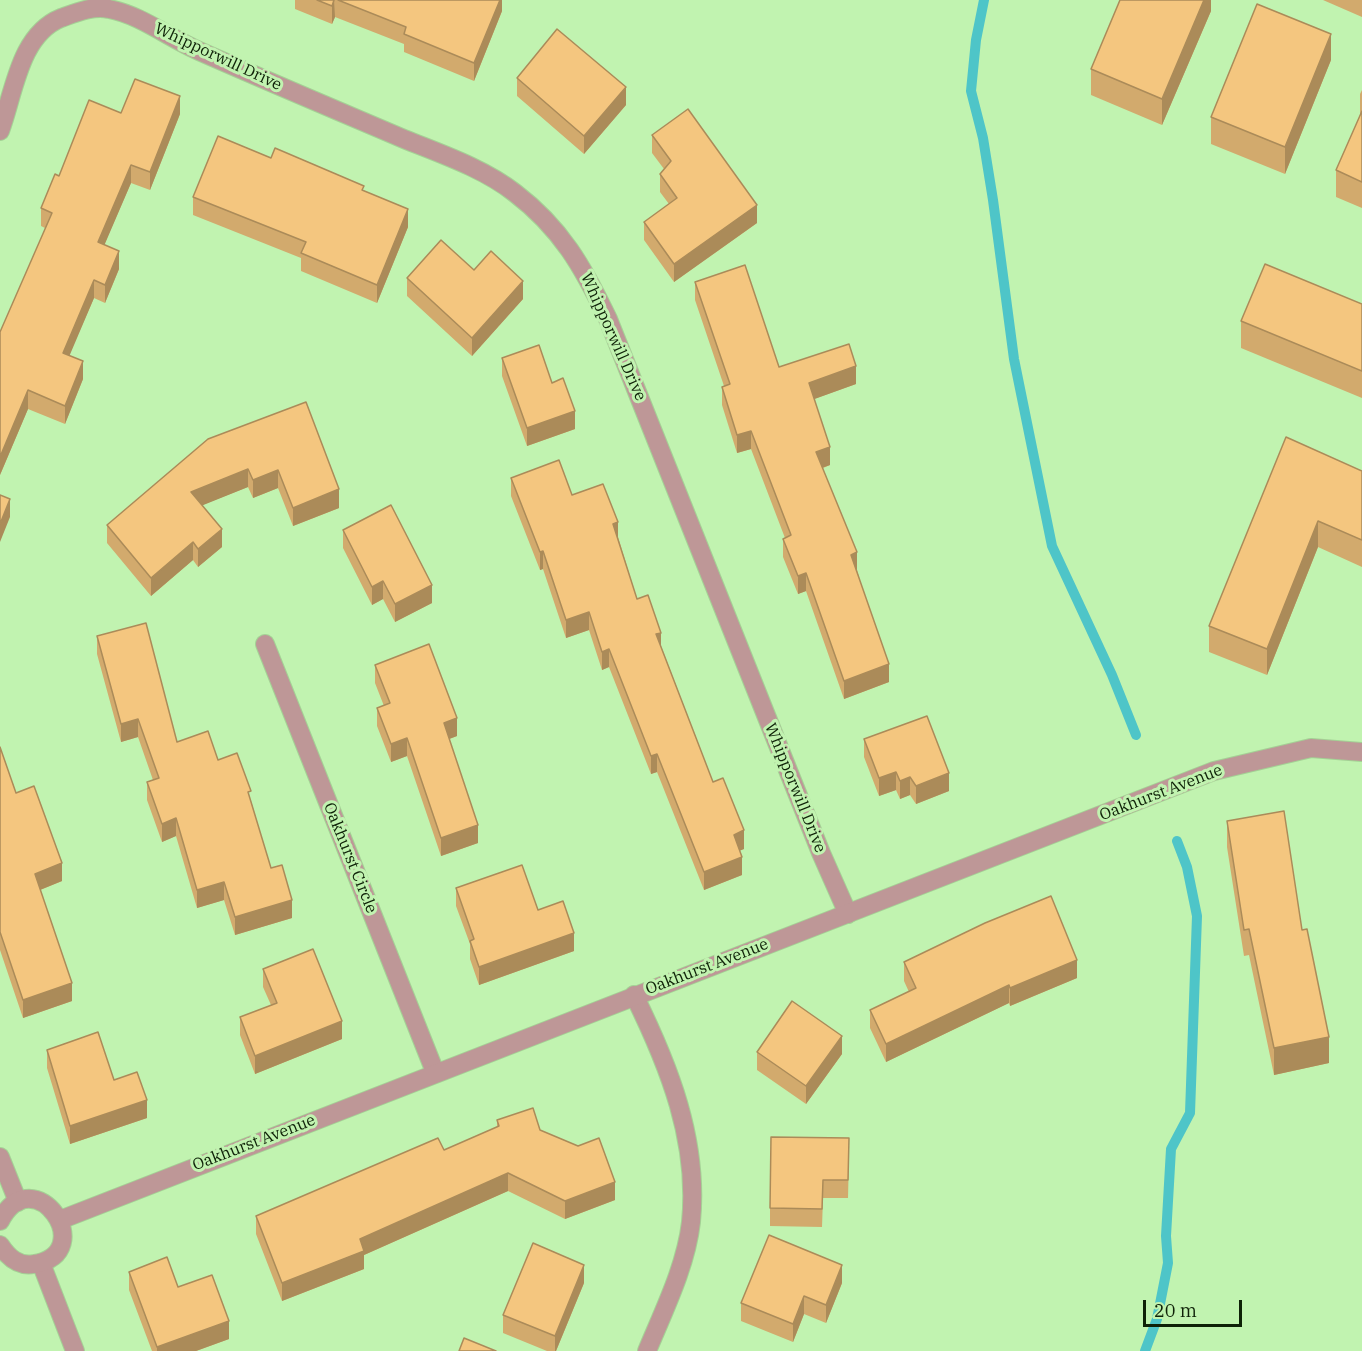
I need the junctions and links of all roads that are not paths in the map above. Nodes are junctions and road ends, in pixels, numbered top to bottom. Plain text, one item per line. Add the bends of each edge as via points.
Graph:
1 (0, 131) edge
2 (265, 644) dead end
3 (1362, 752) edge
4 (848, 915) junction
5 (634, 995) junction
6 (435, 1072) junction
7 (0, 1157) edge
8 (18, 1202) junction
9 (60, 1220) junction
10 (0, 1221) edge
11 (0, 1245) edge
12 (41, 1263) junction
13 (75, 1351) edge
14 (647, 1351) edge

1 - 4 street, Whipporwill Drive via 15,79 28,50 43,30 59,19 107,8 486,175 512,190 557,231 578,259 608,319
2 - 6 street, Oakhurst Circle
3 - 4 street, Oakhurst Avenue via 1311,748 1214,771
4 - 5 street, Oakhurst Avenue
5 - 6 street, Oakhurst Avenue
5 - 14 street via 660,1048 680,1108 689,1145 692,1186 691,1224 684,1252
6 - 9 street, Oakhurst Avenue
7 - 8 street
8 - 9 street via 44,1202
8 - 10 street
9 - 12 street via 60,1246
11 - 12 street via 17,1263
12 - 13 street

